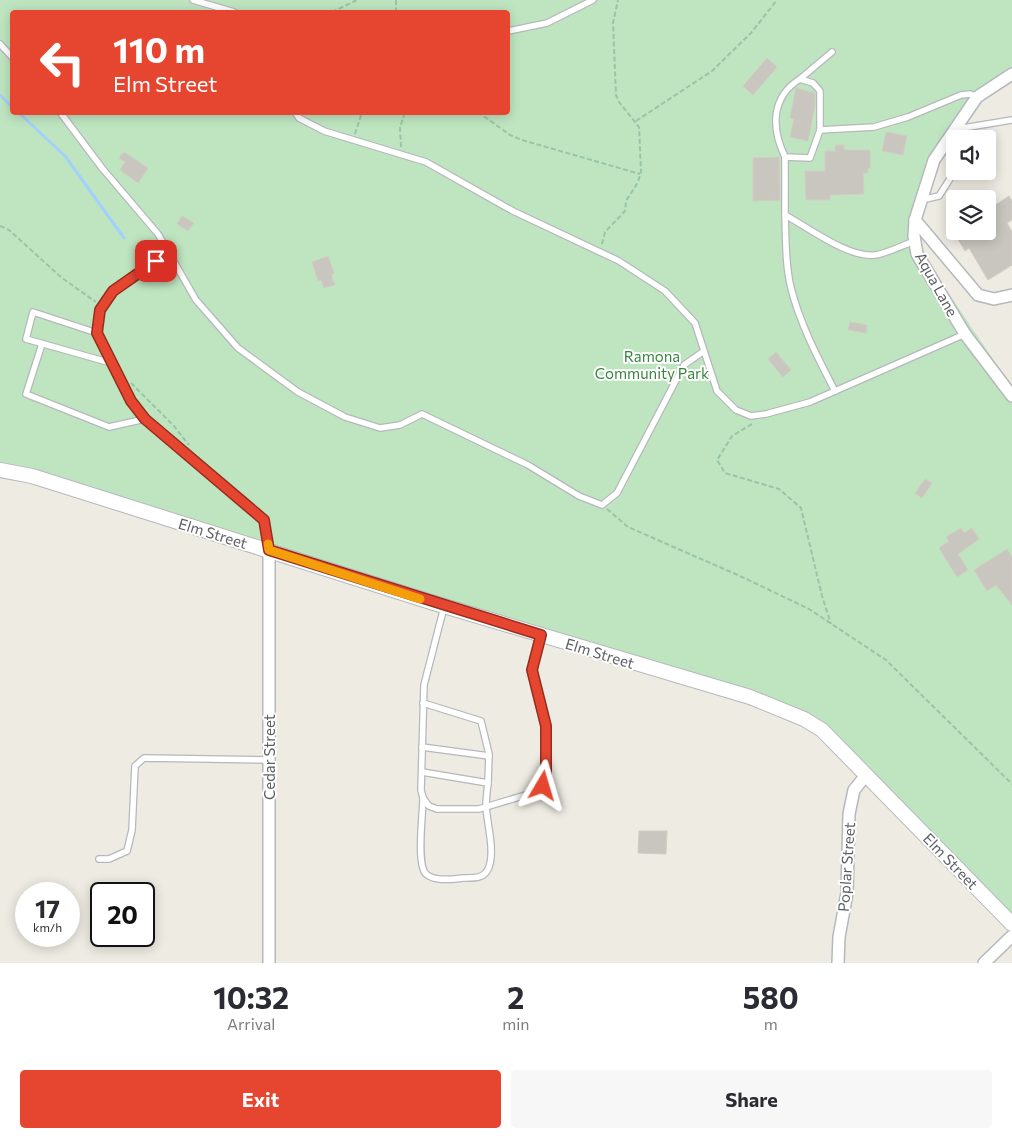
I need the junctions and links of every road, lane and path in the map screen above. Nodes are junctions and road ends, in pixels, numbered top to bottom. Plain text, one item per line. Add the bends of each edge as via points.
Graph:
1 (192, 0) edge
2 (357, 0) edge
3 (592, 0) edge
4 (618, 0) edge
5 (777, 0) edge
6 (227, 10) edge
7 (336, 10) edge
8 (510, 31) edge
9 (0, 44) edge
10 (832, 52) dead end
11 (10, 55) edge
12 (1012, 74) edge
13 (800, 79) junction
14 (977, 96) junction
15 (62, 115) edge
16 (296, 115) edge
17 (361, 115) edge
18 (404, 115) edge
19 (482, 115) edge
20 (1012, 120) edge
21 (636, 121) junction
22 (960, 125) junction
23 (820, 130) junction
24 (960, 130) edge
25 (353, 140) junction
26 (402, 154) junction
27 (784, 157) junction
28 (640, 174) junction
29 (949, 180) edge
30 (921, 200) junction
31 (785, 215) junction
32 (915, 220) junction
33 (0, 226) edge
34 (915, 241) junction
35 (600, 252) junction
36 (170, 253) junction
37 (1012, 295) edge
38 (102, 307) junction
39 (97, 333) junction
40 (965, 334) junction
41 (42, 344) junction
42 (704, 351) junction
43 (111, 363) junction
44 (130, 382) dead end
45 (835, 391) junction
46 (1012, 396) edge
47 (756, 415) junction
48 (145, 419) junction
49 (189, 457) junction
50 (0, 470) edge
51 (602, 505) junction
52 (269, 550) junction
53 (444, 606) junction
54 (832, 624) junction
55 (541, 635) junction
56 (423, 703) junction
57 (422, 747) junction
58 (489, 756) junction
59 (269, 760) junction
60 (422, 772) junction
61 (866, 775) junction
62 (488, 783) junction
63 (1012, 784) edge
64 (423, 798) junction
65 (486, 806) junction
66 (99, 859) dead end
67 (1012, 924) edge
68 (1012, 936) edge
69 (269, 963) edge
70 (838, 963) edge
71 (984, 963) edge

1 - 6 lane
2 - 7 path
3 - 8 lane via 547,23
4 - 21 path via 613,23 616,95
5 - 21 path via 751,33 712,71
9 - 11 lane
10 - 13 lane
12 - 14 street, Aqua Lane
13 - 23 lane via 813,83 820,91
13 - 27 lane via 788,86 778,100 774,116
14 - 22 street, Aqua Lane
14 - 23 lane via 961,95 874,127
15 - 36 lane
16 - 25 lane via 324,131
17 - 25 path
18 - 26 path via 400,128
19 - 28 path via 516,138
20 - 22 lane
21 - 28 path via 641,147
22 - 24 lane
22 - 30 street, Aqua Lane via 934,160
23 - 27 lane via 810,158
25 - 26 lane
26 - 35 lane via 426,162 513,211
27 - 31 lane
28 - 35 path via 624,211 605,232
29 - 30 lane via 939,196
30 - 32 street, Aqua Lane
31 - 34 lane via 851,252 864,255 882,253
31 - 45 lane via 786,263 791,288 809,339
32 - 34 street, Aqua Lane
32 - 37 street via 978,295 994,299
33 - 38 path
34 - 40 street, Aqua Lane via 918,254
35 - 42 lane via 665,291 695,323
36 - 38 lane via 113,291
36 - 51 lane via 196,300 238,348 298,392 345,417 380,428 400,425 422,414
38 - 39 lane
39 - 41 lane via 33,312 26,340
39 - 43 lane
40 - 45 lane
40 - 46 street, Aqua Lane
41 - 43 lane
41 - 48 lane via 26,394 109,427
42 - 47 lane via 717,391 736,410
42 - 51 lane via 684,365 617,493
43 - 48 lane via 131,401
44 - 49 path via 188,442
45 - 47 lane via 810,402
47 - 54 path via 756,422 732,436 717,460 725,473 779,489 801,508
48 - 49 lane
49 - 52 lane via 264,520
50 - 52 street, Elm Street via 32,476
51 - 54 path via 628,528 740,576
52 - 53 street, Elm Street
52 - 59 street, Cedar Street
53 - 55 street, Elm Street
53 - 56 lane via 430,656
54 - 63 path via 886,660
55 - 61 street, Elm Street via 750,698 804,719 822,730
55 - 65 lane via 532,670 546,726 543,786 534,794
56 - 57 lane
56 - 58 lane via 481,722
57 - 58 lane
57 - 60 lane
58 - 62 lane
59 - 66 lane via 144,758 138,761 135,766 132,830 126,851 109,859
59 - 69 street, Cedar Street
60 - 62 lane
60 - 64 lane
61 - 67 street, Elm Street
61 - 70 street, Poplar Street via 854,790 849,814 847,892
62 - 65 lane
64 - 65 lane via 436,809 479,809
64 - 65 lane via 422,867 426,873 440,879 478,878 485,874 490,854
68 - 71 street

